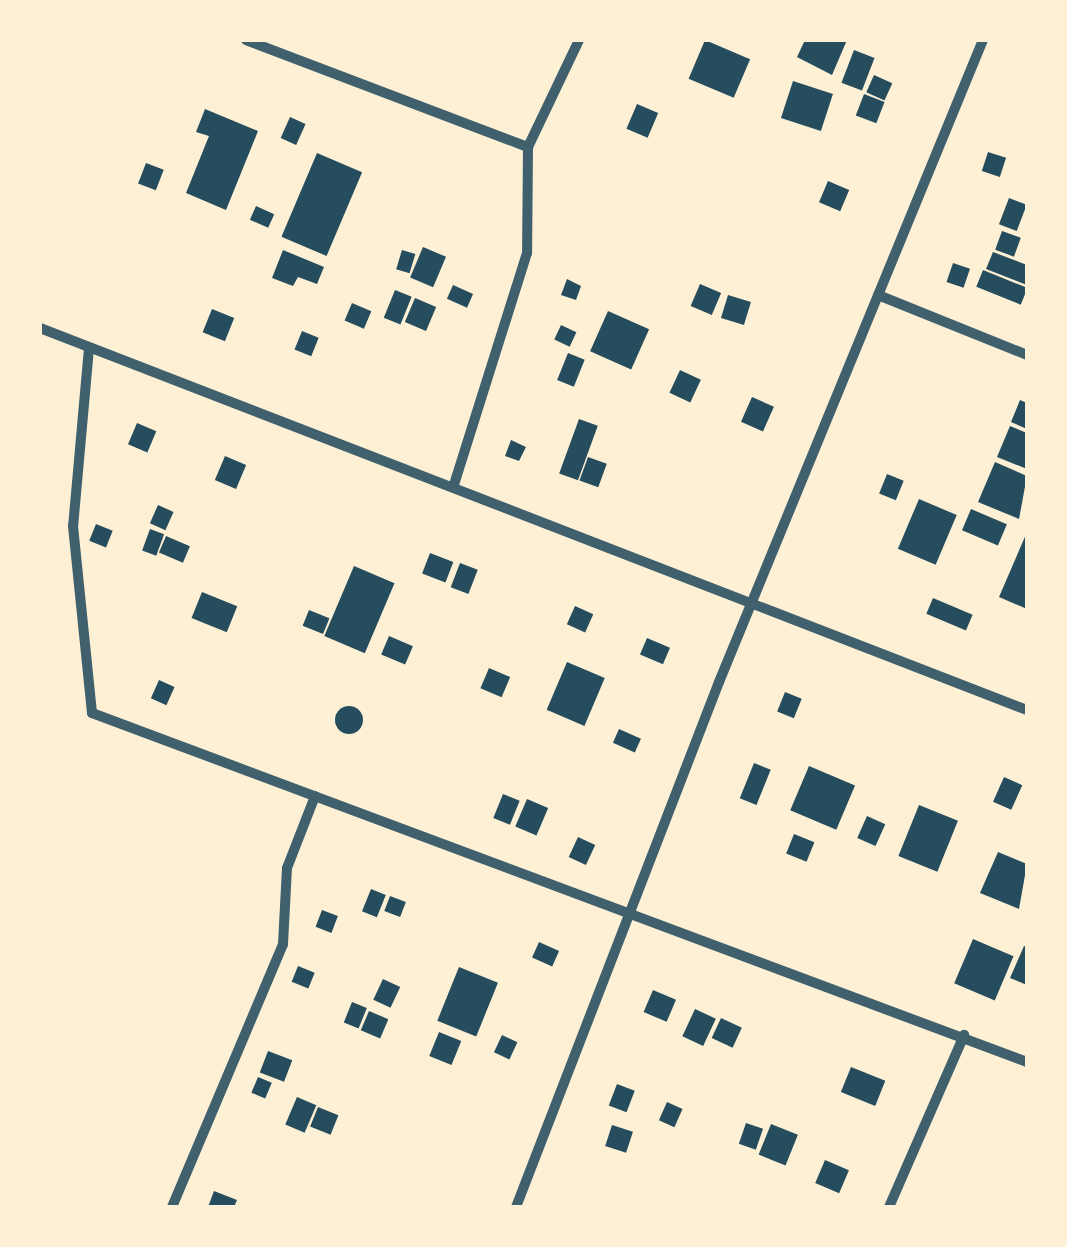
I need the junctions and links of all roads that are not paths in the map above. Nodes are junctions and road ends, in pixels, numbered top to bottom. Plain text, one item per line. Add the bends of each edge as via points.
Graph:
1 (246, 40) edge
2 (580, 40) edge
3 (983, 40) edge
4 (528, 147) junction
5 (878, 296) junction
6 (40, 328) edge
7 (89, 348) junction
8 (1027, 355) edge
9 (453, 487) junction
10 (752, 602) junction
11 (1027, 710) edge
12 (315, 796) junction
13 (628, 912) junction
14 (964, 1035) junction
15 (1027, 1062) edge
16 (172, 1207) edge
17 (516, 1207) edge
18 (889, 1207) edge

1 - 4 street
2 - 4 street
3 - 5 street
4 - 9 street via 528,252
5 - 8 street
5 - 10 street
6 - 7 street
7 - 9 street
7 - 12 street via 72,526 92,713
9 - 10 street
10 - 11 street
10 - 13 street
12 - 13 street
12 - 16 street via 287,868 283,944
13 - 14 street
13 - 17 street
14 - 15 street
14 - 18 street

